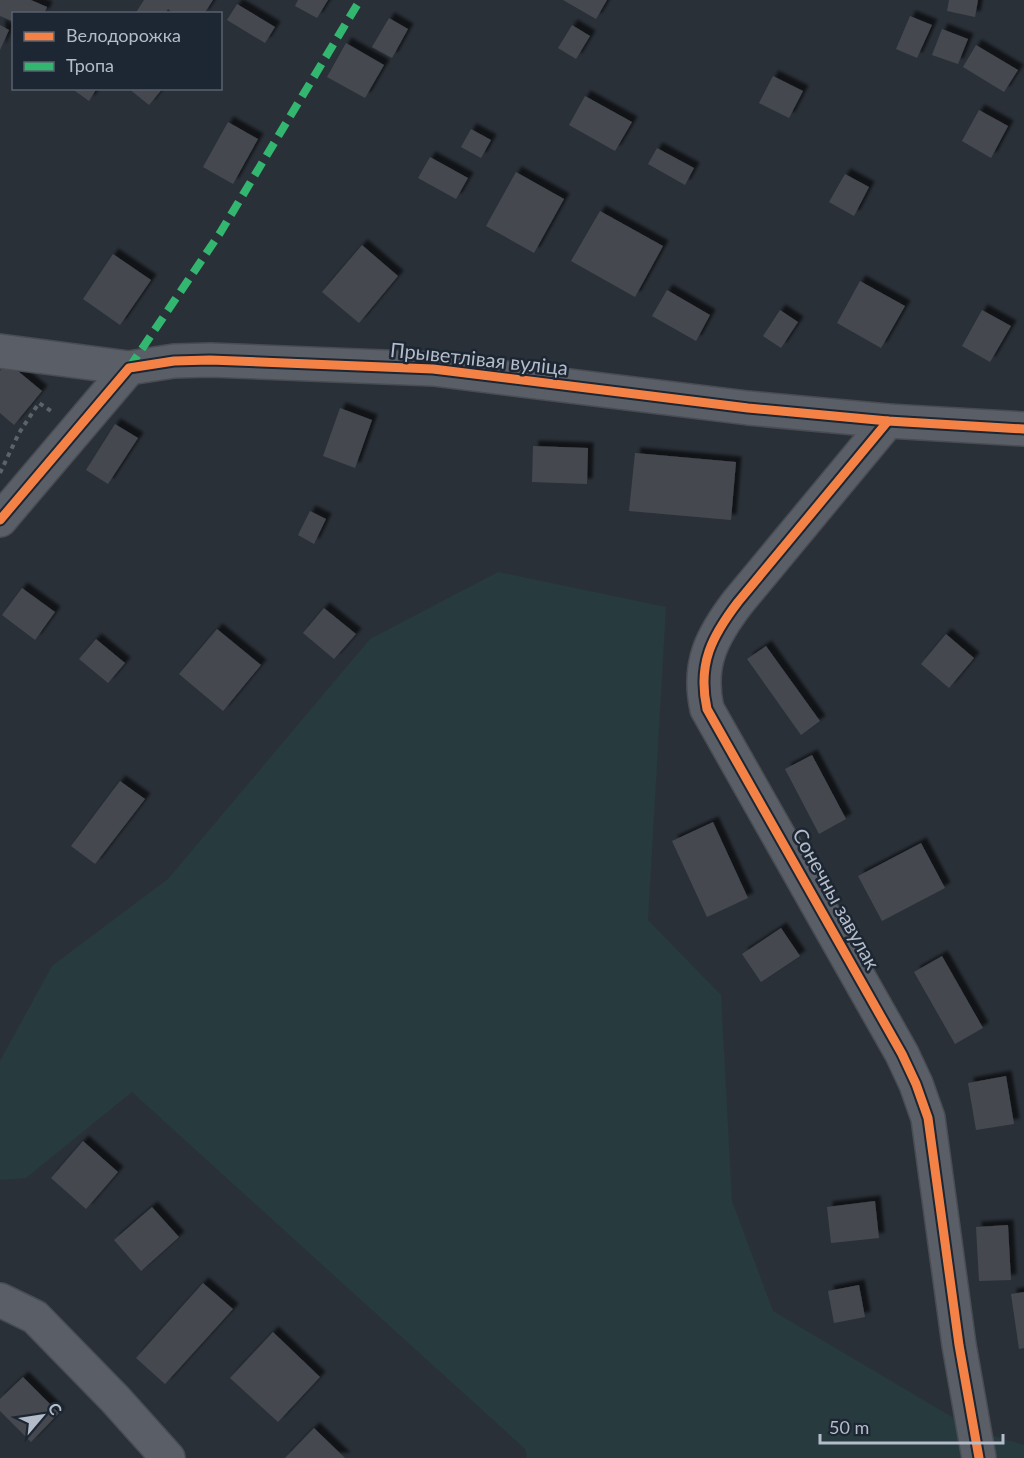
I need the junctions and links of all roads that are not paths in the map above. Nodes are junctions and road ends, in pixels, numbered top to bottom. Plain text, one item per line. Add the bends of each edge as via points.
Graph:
1 (0, 351) edge
2 (129, 368) junction
3 (888, 421) junction
4 (1024, 429) edge
5 (0, 520) edge
6 (0, 1300) edge
7 (168, 1458) edge
8 (979, 1458) edge

1 - 2 street, Прыветлівая вуліца
2 - 3 street, Прыветлівая вуліца via 210,360 434,369 748,408
2 - 5 street
3 - 4 street, Прыветлівая вуліца
3 - 8 street, Сонечны завулак via 722,623 707,656 703,687 707,709 916,1084 928,1118 959,1345
6 - 7 street via 35,1317

